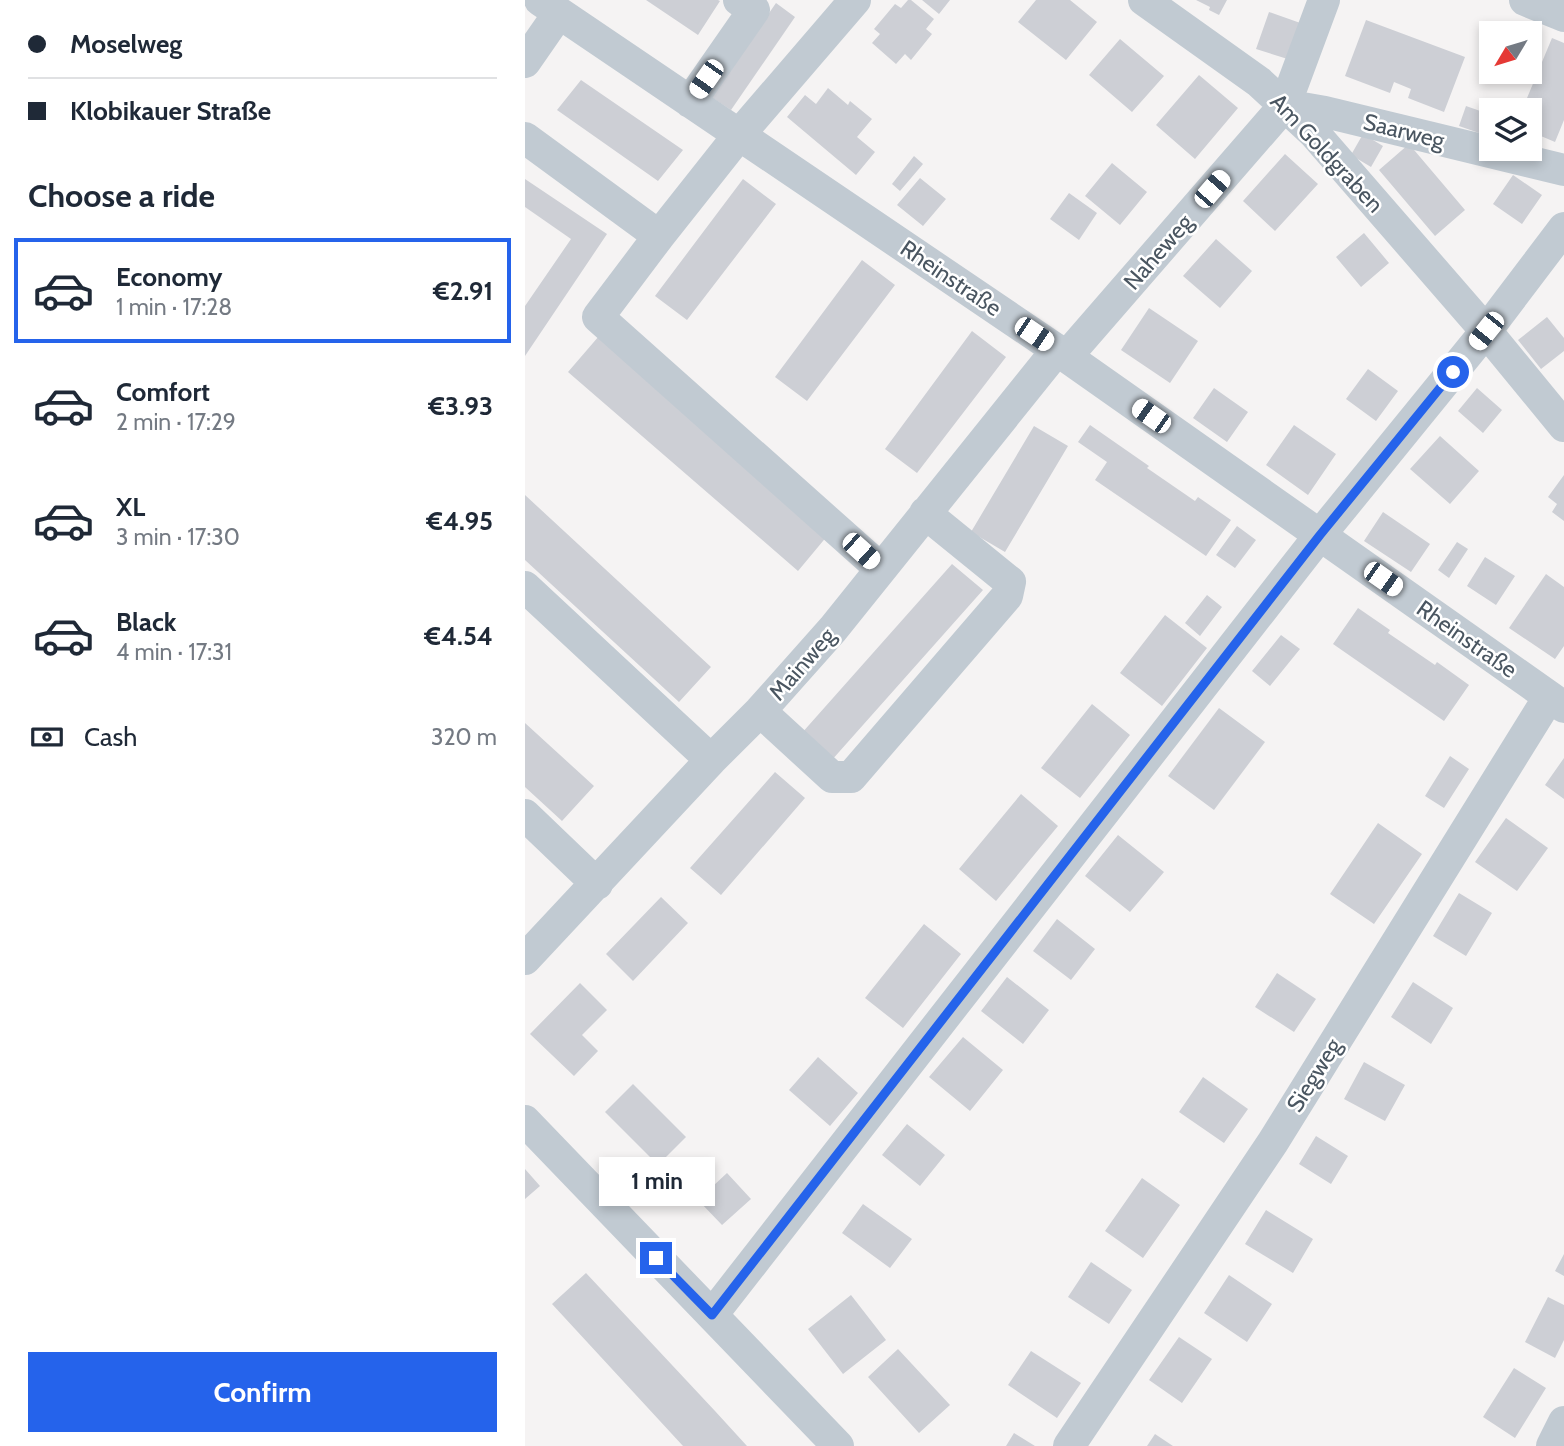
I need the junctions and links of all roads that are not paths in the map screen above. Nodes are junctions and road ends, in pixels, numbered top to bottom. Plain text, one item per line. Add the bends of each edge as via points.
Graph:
1 (739, 0) edge
2 (855, 0) edge
3 (1145, 0) edge
4 (1324, 0) edge
5 (1525, 0) edge
6 (549, 6) edge
7 (1564, 16) edge
8 (525, 62) edge
9 (690, 102) junction
10 (1285, 105) junction
11 (739, 135) junction
12 (525, 138) edge
13 (1564, 170) edge
14 (1564, 228) edge
15 (659, 236) junction
16 (1486, 331) junction
17 (1062, 353) junction
18 (1564, 426) edge
19 (925, 513) junction
20 (1320, 535) junction
21 (881, 569) junction
22 (525, 587) edge
23 (1557, 702) edge
24 (760, 711) junction
25 (711, 760) junction
26 (525, 815) edge
27 (597, 884) junction
28 (525, 960) edge
29 (525, 1121) edge
30 (712, 1315) junction
31 (1564, 1422) edge
32 (838, 1446) edge
33 (1069, 1446) edge
34 (1552, 1446) edge

1 - 9 street via 754,10
2 - 11 street
3 - 10 street, Am Goldgraben
4 - 10 street, Naheweg
5 - 7 street
6 - 8 street
6 - 9 street, Rheinstraße
9 - 11 street, Rheinstraße
10 - 13 street, Saarweg
10 - 16 street, Am Goldgraben
10 - 17 street, Naheweg
11 - 15 street
11 - 17 street, Rheinstraße
12 - 15 street
14 - 16 street
15 - 21 street via 598,317
16 - 18 street, Am Goldgraben
16 - 20 street
17 - 19 street, Mainweg
17 - 20 street, Rheinstraße
19 - 21 street, Mainweg
19 - 24 street via 1010,582 1007,596 851,777 832,778
20 - 23 street, Rheinstraße
20 - 30 street
21 - 24 street, Mainweg
22 - 25 street
23 - 33 street, Siegweg via 1273,1142
24 - 25 street, Mainweg
25 - 27 street, Mainweg
26 - 27 street
27 - 28 street, Mainweg
29 - 30 street
30 - 32 street
31 - 34 street

